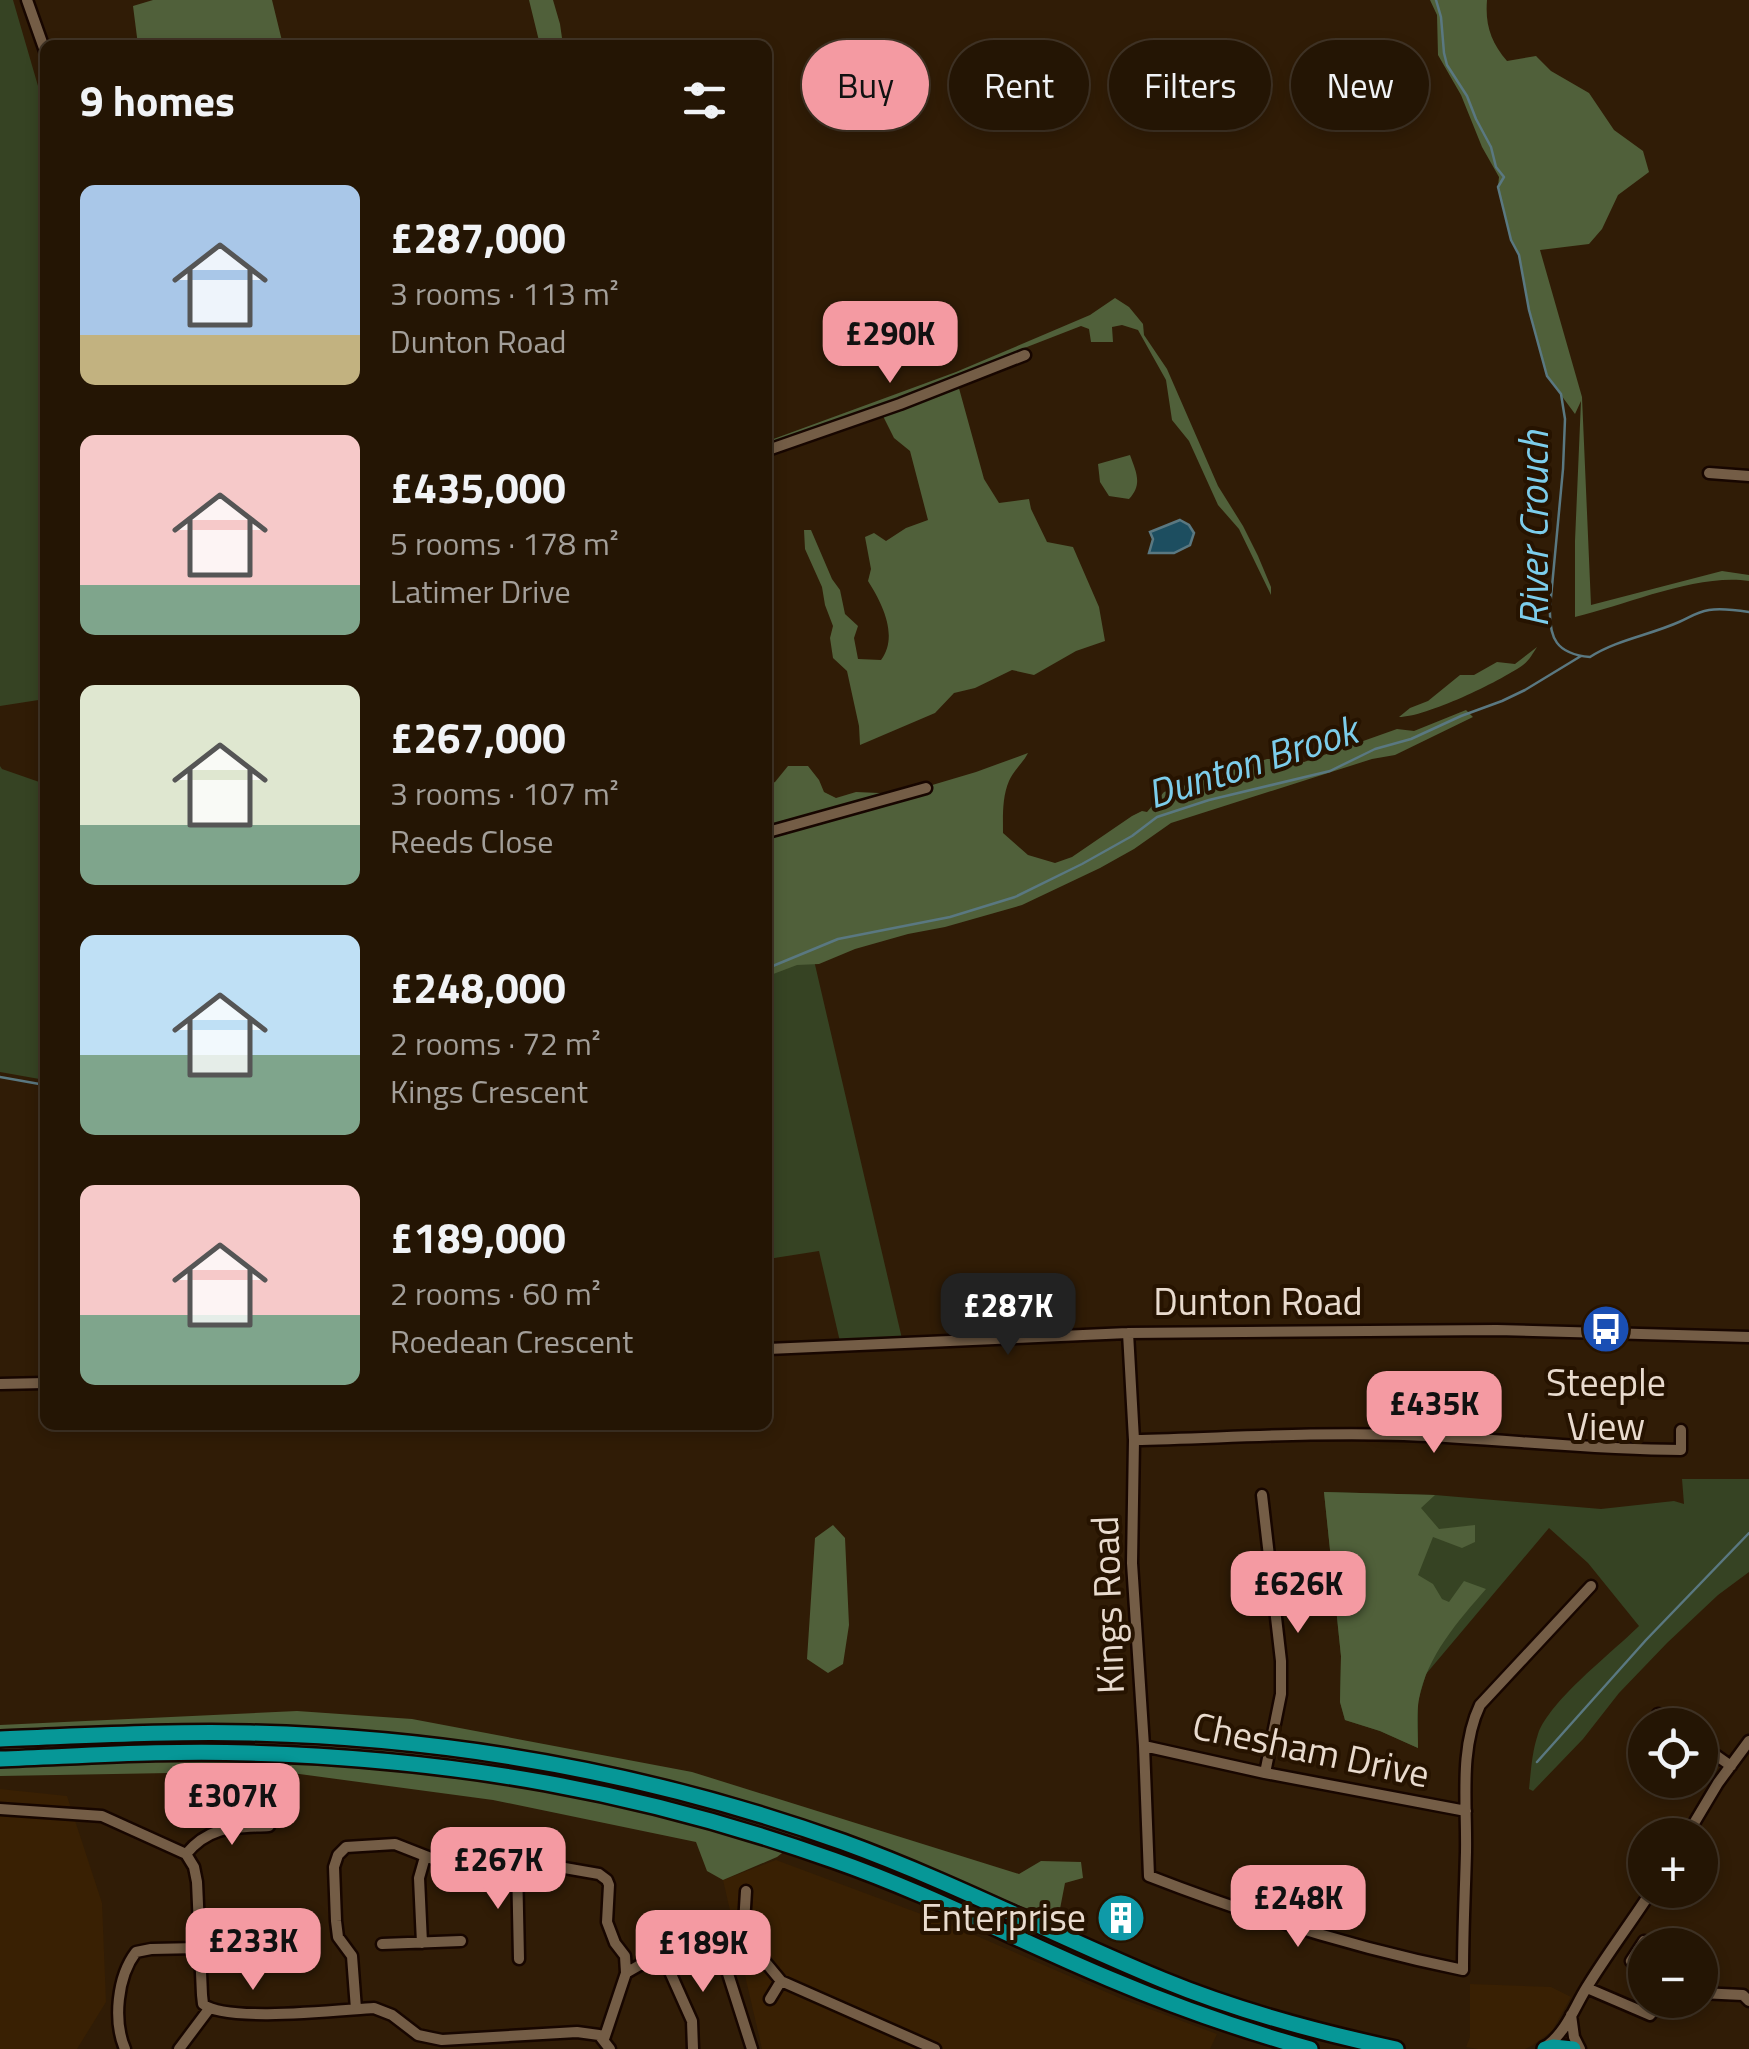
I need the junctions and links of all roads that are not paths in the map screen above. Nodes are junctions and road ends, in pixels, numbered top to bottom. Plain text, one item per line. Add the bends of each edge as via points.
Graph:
1 (26, 0) edge
2 (41, 40) edge
3 (1025, 354) dead end
4 (772, 449) edge
5 (1709, 472) dead end
6 (1749, 476) edge
7 (926, 788) dead end
8 (772, 831) edge
9 (1128, 1333) junction
10 (1749, 1337) edge
11 (772, 1349) edge
12 (40, 1383) edge
13 (0, 1384) edge
14 (1681, 1430) dead end
15 (1134, 1440) junction
16 (1262, 1495) dead end
17 (1591, 1586) dead end
18 (0, 1739) edge
19 (1749, 1741) edge
20 (1144, 1746) junction
21 (1718, 1757) edge
22 (0, 1759) edge
23 (1730, 1766) junction
24 (1264, 1773) junction
25 (0, 1809) edge
26 (1466, 1811) junction
27 (1698, 1818) edge
28 (269, 1826) dead end
29 (186, 1854) junction
30 (425, 1857) junction
31 (517, 1864) junction
32 (746, 1891) dead end
33 (1640, 1908) edge
34 (461, 1942) dead end
35 (422, 1943) junction
36 (382, 1944) dead end
37 (199, 1948) junction
38 (662, 1954) junction
39 (518, 1959) dead end
40 (626, 1973) junction
41 (781, 1981) junction
42 (1586, 1988) junction
43 (1718, 1994) edge
44 (770, 1998) dead end
45 (1749, 2001) edge
46 (1628, 2006) edge
47 (209, 2009) junction
48 (356, 2009) junction
49 (1571, 2014) junction
50 (442, 2044) edge
51 (607, 2044) edge
52 (125, 2049) edge
53 (179, 2049) edge
54 (693, 2049) edge
55 (752, 2049) edge
56 (934, 2049) edge
57 (1310, 2049) edge
58 (1396, 2049) edge
59 (1544, 2049) edge
60 (1576, 2049) edge

1 - 2 street
3 - 4 street
5 - 6 street
7 - 8 street
9 - 10 street, Dunton Road via 1497,1330
9 - 11 street, Dunton Road
9 - 15 street, Kings Road
12 - 13 street
14 - 15 street via 1681,1450 1402,1435
15 - 20 street, Kings Road via 1132,1563
16 - 24 street via 1281,1678
17 - 26 street via 1480,1705 1469,1738
18 - 58 highway via 212,1733 350,1738 501,1754 631,1780 845,1843 1242,2008
19 - 23 street
20 - 24 street, Chesham Drive
20 - 26 street, Kings Road via 1149,1876 1302,1930 1463,1970
21 - 23 street
22 - 57 highway via 148,1753 350,1758 502,1774 625,1798 836,1860 1146,1994
23 - 27 street
24 - 26 street, Chesham Drive
25 - 29 street via 102,1816
28 - 29 street via 213,1831
29 - 37 street via 197,1882
30 - 31 street via 465,1868
30 - 35 street via 419,1878
30 - 48 street via 394,1844 346,1846 338,1855 338,1938 352,1956
31 - 39 street
31 - 40 street via 566,1867 607,1880 607,1922
32 - 41 street via 744,1924
33 - 42 street
34 - 35 street
35 - 36 street
37 - 47 street via 203,2004
37 - 52 street via 151,1949 130,1960 116,2012
38 - 40 street
38 - 54 street via 692,2021
38 - 55 street via 702,1943 716,1946
40 - 51 street
41 - 44 street
41 - 56 street
42 - 46 street
42 - 49 street
43 - 45 street
47 - 48 street via 236,2014
47 - 53 street
48 - 50 street via 392,2015 418,2036
49 - 59 street
49 - 60 street
50 - 51 street via 577,2032 593,2033
59 - 60 highway

